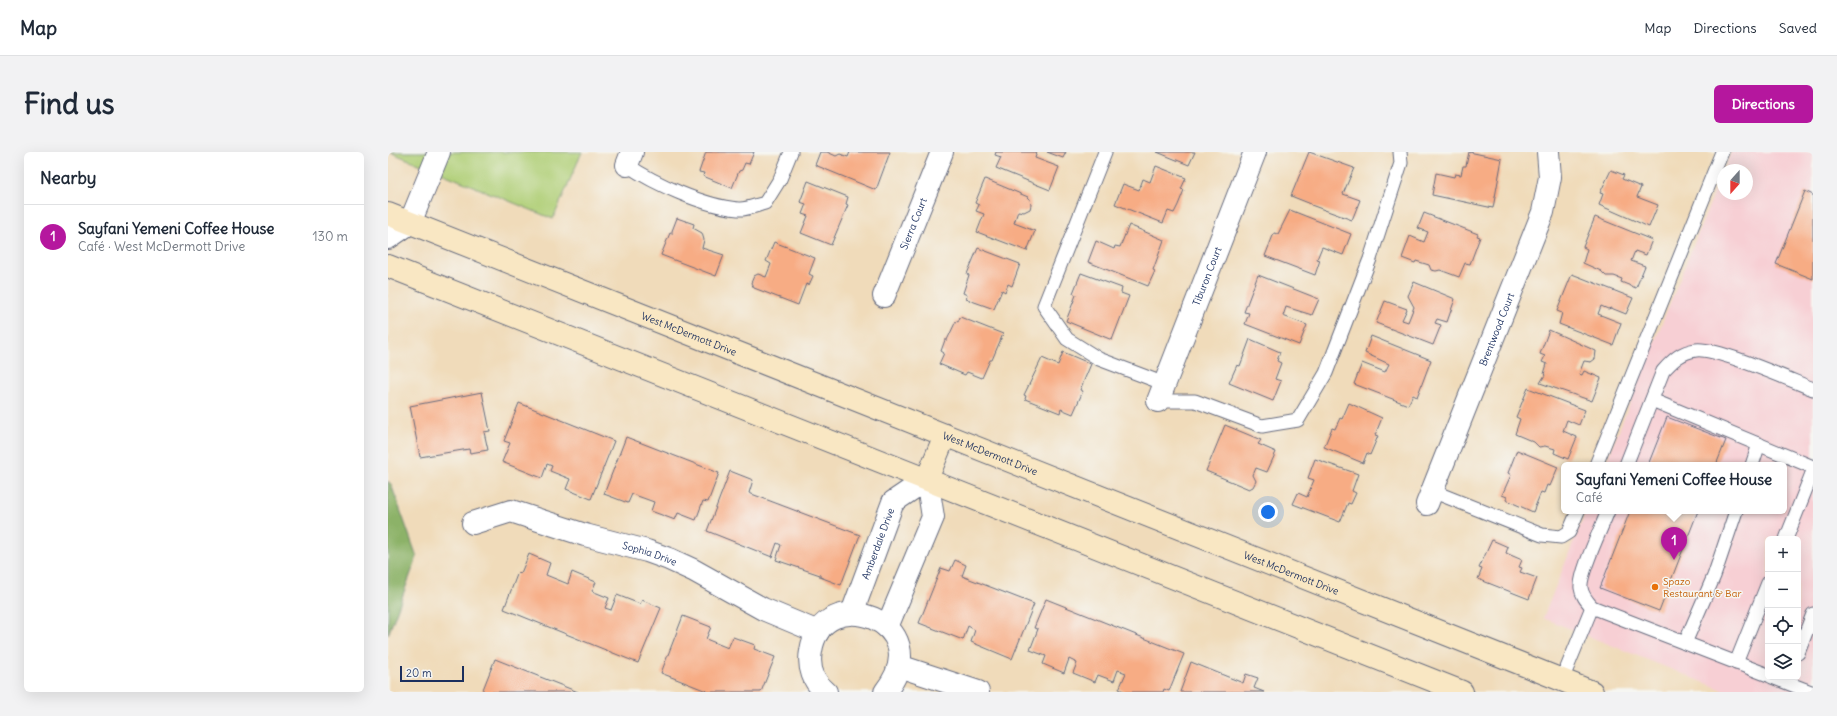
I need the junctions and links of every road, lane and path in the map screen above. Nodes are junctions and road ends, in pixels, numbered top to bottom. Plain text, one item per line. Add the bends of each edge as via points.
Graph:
1 (439, 152) edge
2 (791, 152) edge
3 (942, 152) edge
4 (1105, 152) edge
5 (1255, 152) edge
6 (1400, 152) edge
7 (1548, 152) edge
8 (1722, 152) edge
9 (629, 158) edge
10 (388, 214) edge
11 (410, 223) junction
12 (388, 238) edge
13 (388, 266) edge
14 (884, 296) dead end
15 (1813, 389) edge
16 (1162, 392) junction
17 (1652, 400) junction
18 (945, 435) junction
19 (1758, 444) junction
20 (1597, 462) edge
21 (1627, 462) edge
22 (1753, 462) edge
23 (1813, 467) edge
24 (1813, 471) edge
25 (927, 479) junction
26 (1429, 497) joint
27 (1577, 514) edge
28 (1607, 514) edge
29 (1735, 514) edge
30 (473, 522) dead end
31 (1787, 536) edge
32 (1765, 590) edge
33 (1592, 607) junction
34 (852, 613) junction
35 (1813, 614) edge
36 (887, 627) junction
37 (818, 632) junction
38 (1685, 643) junction
39 (1801, 646) edge
40 (1736, 663) junction
41 (899, 666) junction
42 (1765, 674) edge
43 (1788, 680) edge
44 (1560, 686) edge
45 (1806, 691) edge
46 (826, 692) edge
47 (885, 692) edge
48 (978, 692) edge
49 (1462, 692) edge
50 (1592, 692) edge

1 - 11 street
2 - 9 lane via 780,179 765,203 740,209 704,202 643,176
3 - 14 street, Sierra Court
4 - 16 lane via 1044,306 1066,339
5 - 16 street, Tiburon Court
6 - 16 lane via 1401,163 1367,267 1326,373 1298,420 1262,426 1195,401
7 - 26 street, Brentwood Court via 1550,177 1543,212
8 - 20 lane
10 - 11 main road, West McDermott Drive
11 - 12 street
11 - 18 main road, West McDermott Drive
13 - 25 main road
15 - 17 lane via 1718,352 1698,349 1685,352 1663,371
17 - 19 lane
17 - 21 lane
18 - 25 main road
18 - 44 main road, West McDermott Drive
19 - 22 lane
19 - 23 lane
24 - 31 lane
25 - 34 street, Amberdale Drive via 893,502
25 - 36 street via 933,517
25 - 49 main road
26 - 27 lane via 1542,535 1561,538 1569,532
28 - 33 lane via 1580,587 1583,597
29 - 38 lane via 1714,576
30 - 37 street, Sophia Drive via 511,511 584,536 647,551 687,568 763,609
32 - 40 lane
33 - 38 lane
33 - 44 lane
34 - 36 street via 865,614
34 - 37 street via 838,616
35 - 39 lane
36 - 41 street via 896,639 900,652
37 - 46 street via 811,646 811,668 815,679
38 - 40 lane
40 - 42 lane
41 - 47 street via 894,681
41 - 48 street
43 - 45 lane
44 - 50 main road, West McDermott Drive

